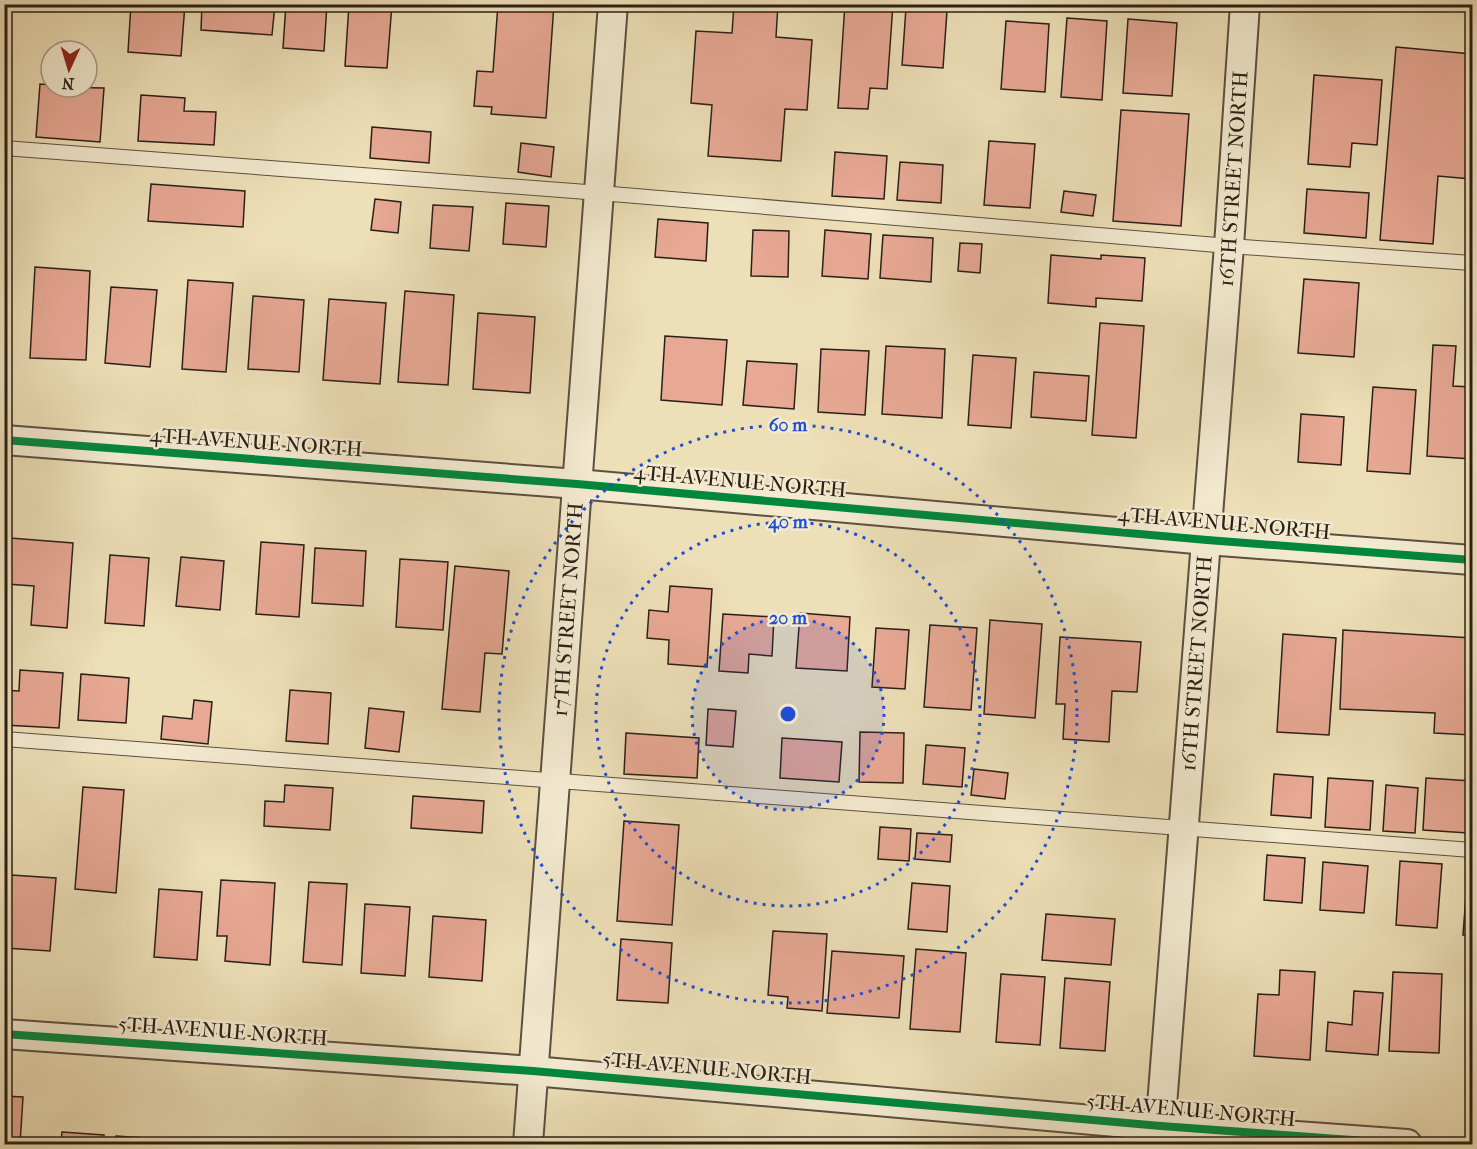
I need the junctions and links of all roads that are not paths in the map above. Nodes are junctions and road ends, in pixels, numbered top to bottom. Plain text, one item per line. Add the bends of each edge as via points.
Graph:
1 (613, 4) edge
2 (1245, 4) edge
3 (4, 148) edge
4 (600, 193) junction
5 (1229, 246) junction
6 (1473, 263) edge
7 (4, 440) edge
8 (577, 484) junction
9 (1207, 540) junction
10 (1473, 560) edge
11 (4, 739) edge
12 (555, 779) junction
13 (1184, 828) junction
14 (1473, 850) edge
15 (4, 1034) edge
16 (533, 1071) junction
17 (1160, 1135) edge
18 (528, 1144) edge
19 (1407, 1144) edge

1 - 4 street, 17TH STREET NORTH
2 - 5 street, 16TH STREET NORTH
3 - 4 lane
4 - 5 lane
4 - 8 street, 17TH STREET NORTH
5 - 6 lane
5 - 9 street, 16TH STREET NORTH
7 - 8 street, 4TH AVENUE NORTH
8 - 9 street, 4TH AVENUE NORTH
8 - 12 street, 17TH STREET NORTH
9 - 10 street, 4TH AVENUE NORTH
9 - 13 street, 16TH STREET NORTH
11 - 12 lane
12 - 13 lane
12 - 16 street, 17TH STREET NORTH
13 - 14 lane
13 - 17 street, 16TH STREET NORTH
15 - 16 street, 5TH AVENUE NORTH
16 - 17 street, 5TH AVENUE NORTH
16 - 18 street, 17TH STREET NORTH
17 - 19 street, 5TH AVENUE NORTH

